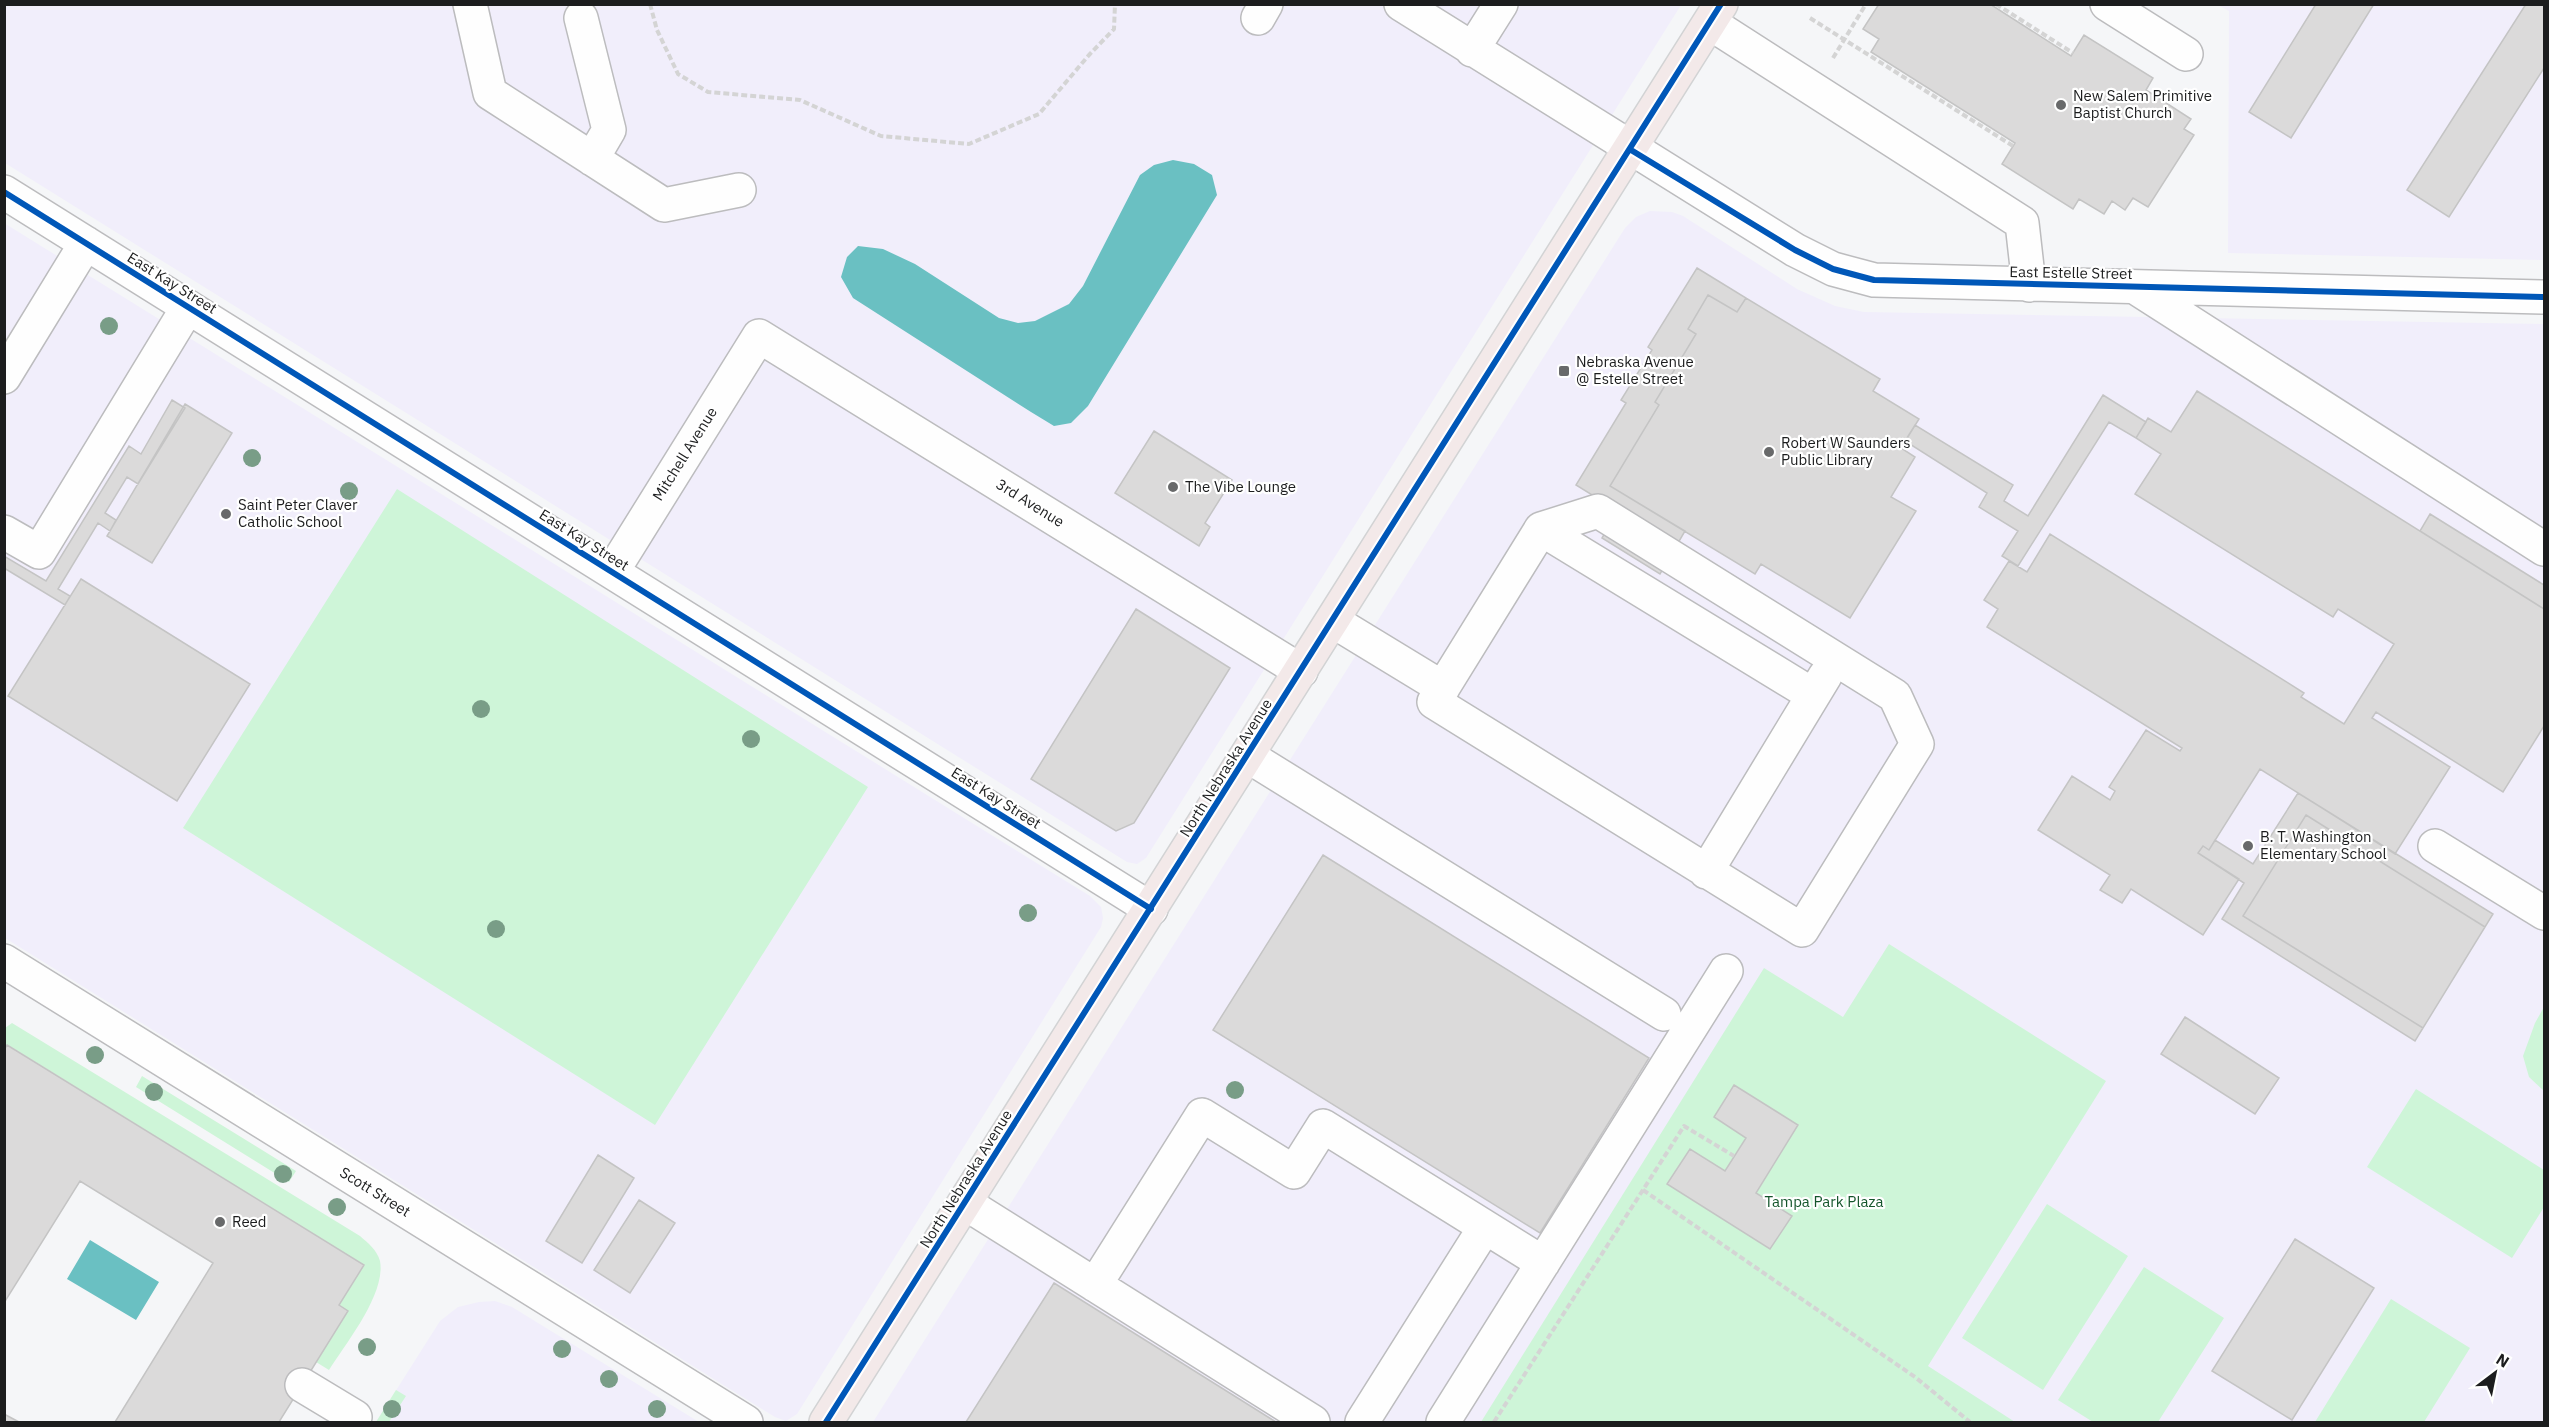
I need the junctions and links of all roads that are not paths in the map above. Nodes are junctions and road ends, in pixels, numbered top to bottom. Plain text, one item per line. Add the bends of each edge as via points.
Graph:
1 (470, 4) edge
2 (1401, 4) edge
3 (1501, 4) edge
4 (2107, 4) edge
5 (1715, 14) edge
6 (581, 18) dead end
7 (1472, 50) junction
8 (2186, 54) dead end
9 (1630, 150) junction
10 (592, 159) junction
11 (739, 190) dead end
12 (4, 192) edge
13 (86, 243) junction
14 (2029, 285) junction
15 (2135, 287) junction
16 (2544, 297) edge
17 (188, 307) junction
18 (759, 336) joint
19 (4, 377) edge
20 (1541, 529) junction
21 (4, 532) edge
22 (2544, 549) edge
23 (612, 572) junction
24 (1333, 621) junction
25 (1835, 659) junction
26 (1301, 671) junction
27 (1443, 688) junction
28 (1813, 695) junction
29 (1248, 756) junction
30 (2435, 846) dead end
31 (1706, 872) junction
32 (1151, 909) junction
33 (2544, 913) edge
34 (4, 961) edge
35 (1726, 971) dead end
36 (1664, 1014) dead end
37 (965, 1203) junction
38 (1485, 1227) junction
39 (1543, 1263) junction
40 (1095, 1285) junction
41 (302, 1384) dead end
42 (356, 1417) dead end
43 (746, 1422) edge
44 (826, 1422) edge
45 (1313, 1422) edge
46 (1362, 1422) edge
47 (1443, 1422) edge

1 - 10 street via 490,93
2 - 7 street, East Estelle Street
3 - 7 street
4 - 8 street
5 - 9 main road, North Nebraska Avenue
5 - 14 street via 2022,223
6 - 10 street via 609,130
7 - 9 street, East Estelle Street
9 - 14 street, East Estelle Street via 1833,269 1874,280
9 - 24 main road, North Nebraska Avenue
10 - 11 street via 664,205
12 - 13 street, East Kay Street
13 - 17 street, East Kay Street
13 - 19 street
14 - 15 street, East Estelle Street
15 - 16 street, East Estelle Street
15 - 22 street
17 - 21 street via 39,552
17 - 23 street, East Kay Street
18 - 23 street, Mitchell Avenue
18 - 26 street, 3rd Avenue
20 - 25 street via 1598,512
20 - 27 street
20 - 28 street
23 - 32 street, East Kay Street
24 - 26 main road, North Nebraska Avenue
24 - 27 street
25 - 28 street
25 - 31 street via 1895,696 1917,744 1802,930
26 - 29 main road, North Nebraska Avenue
27 - 31 street via 1434,702
28 - 31 street
29 - 32 main road, North Nebraska Avenue
29 - 36 street
30 - 33 street
32 - 37 main road, North Nebraska Avenue
34 - 43 street, Scott Street
35 - 39 street
37 - 40 street
37 - 44 main road, North Nebraska Avenue
38 - 39 street
38 - 40 street via 1323,1126 1293,1172 1202,1114
38 - 46 street
39 - 47 street
40 - 45 street
41 - 42 street

